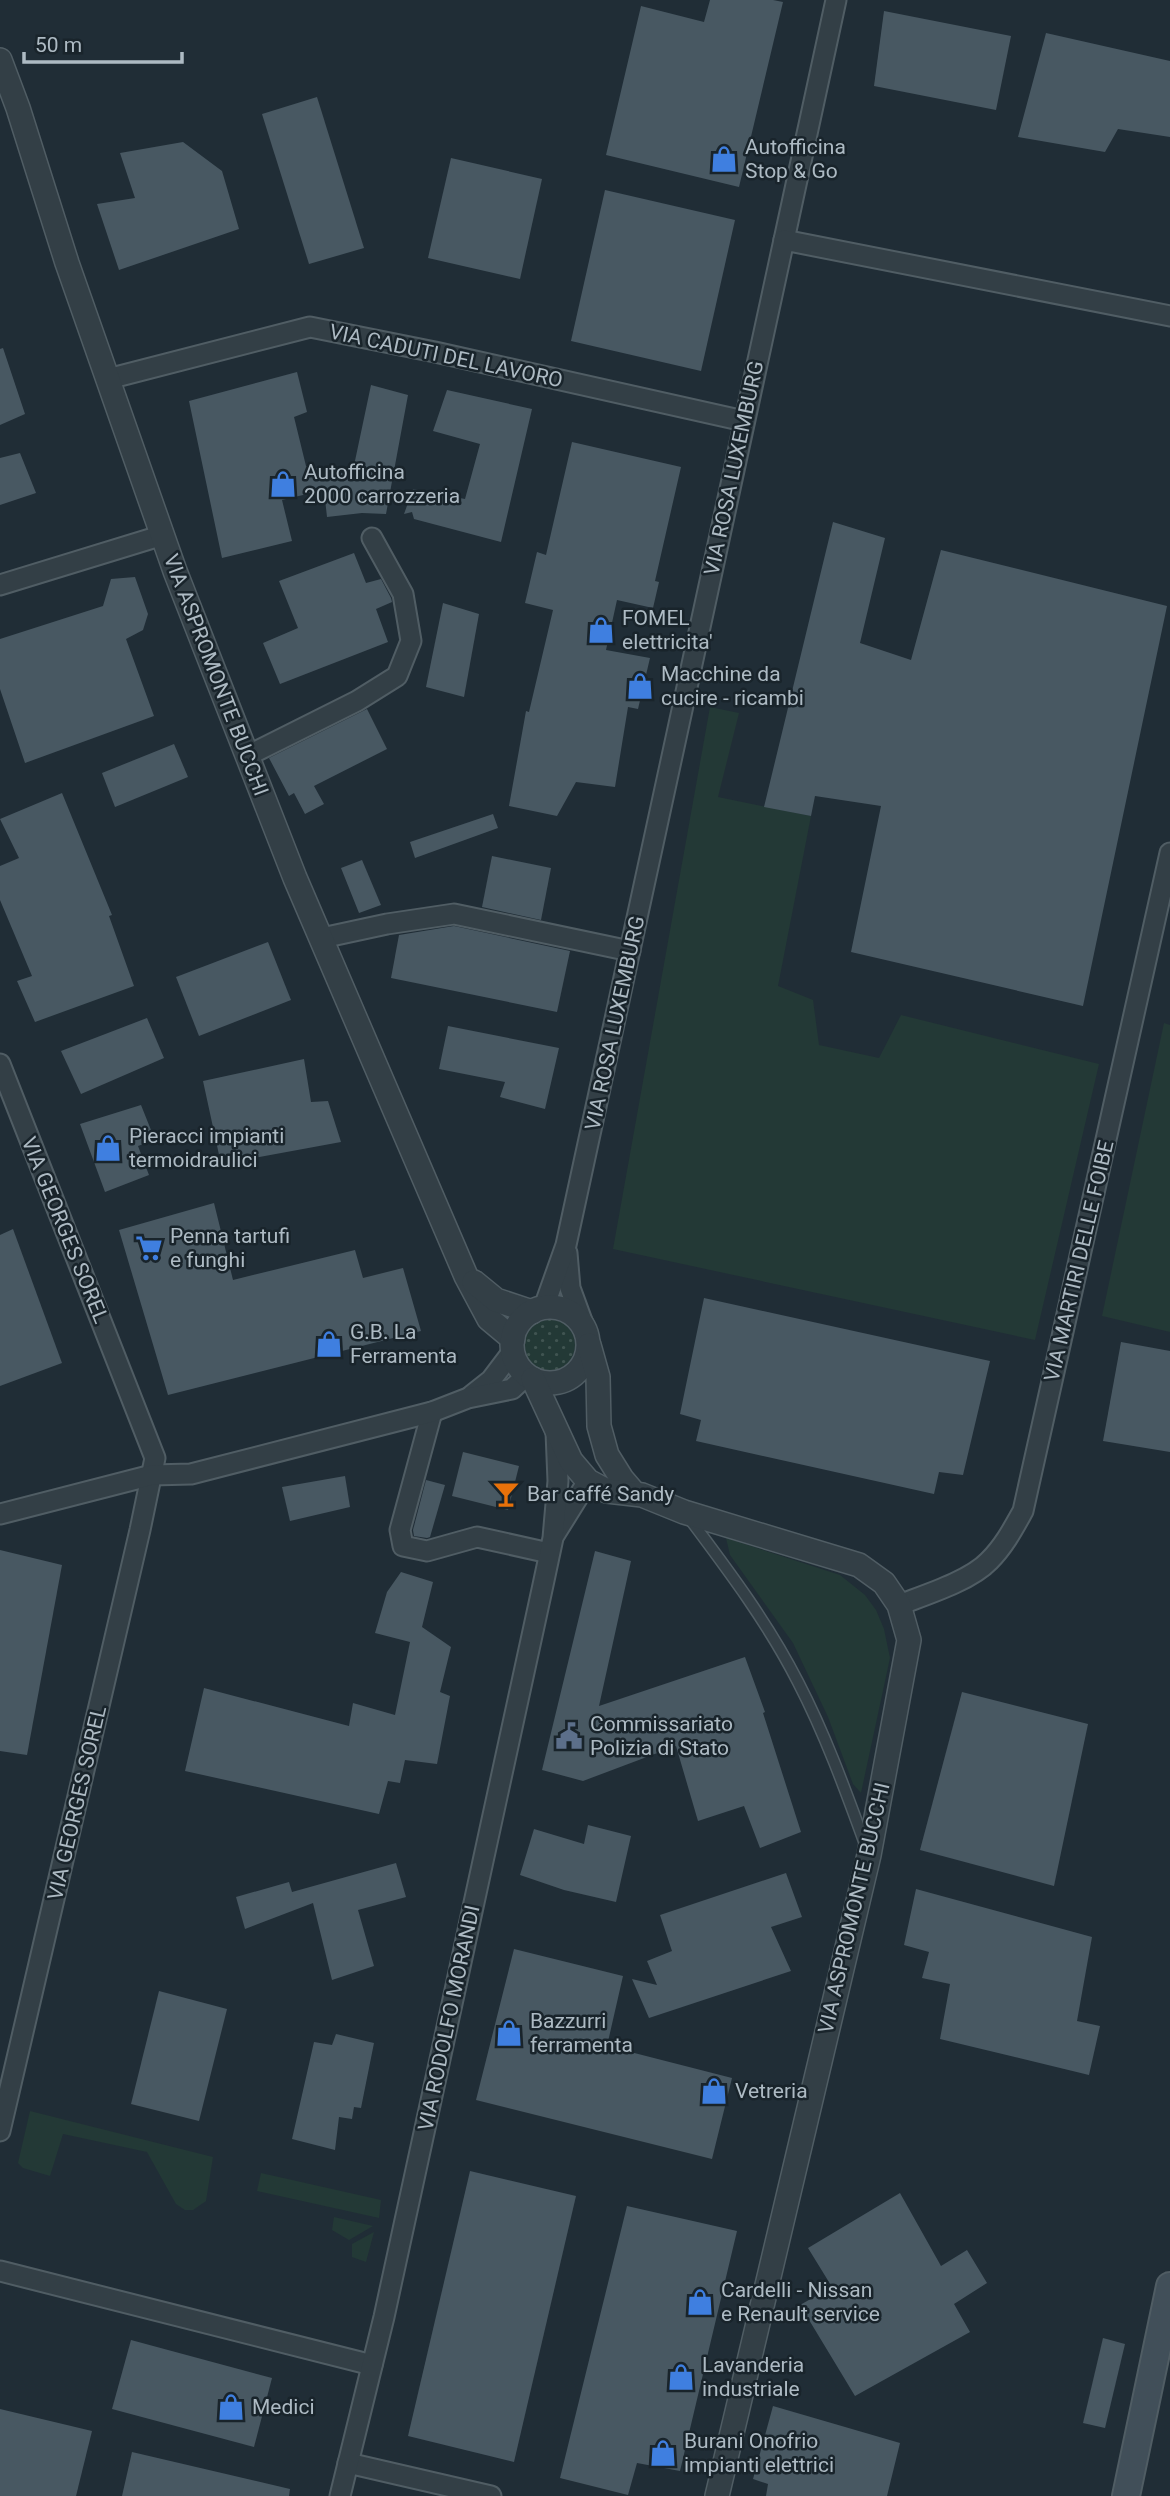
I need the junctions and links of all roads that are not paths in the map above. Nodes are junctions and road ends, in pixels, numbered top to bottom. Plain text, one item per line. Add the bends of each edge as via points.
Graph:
1 (836, 0) edge
2 (0, 60) edge
3 (784, 240) junction
4 (1170, 316) edge
5 (108, 379) junction
6 (744, 421) junction
7 (163, 535) junction
8 (372, 538) dead end
9 (0, 585) edge
10 (247, 756) junction
11 (1170, 853) edge
12 (321, 938) junction
13 (631, 951) junction
14 (0, 1064) edge
15 (566, 1245) junction
16 (467, 1276) junction
17 (538, 1310) junction
18 (587, 1337) junction
19 (513, 1345) junction
20 (530, 1377) junction
21 (468, 1398) junction
22 (432, 1412) junction
23 (599, 1426) junction
24 (556, 1431) junction
25 (152, 1475) junction
26 (598, 1486) junction
27 (635, 1493) junction
28 (684, 1512) junction
29 (0, 1514) edge
30 (551, 1546) junction
31 (899, 1605) junction
32 (869, 1854) junction
33 (0, 2131) edge
34 (0, 2271) edge
35 (1170, 2286) edge
36 (372, 2365) junction
37 (348, 2463) junction
38 (340, 2496) edge
39 (491, 2496) edge
40 (717, 2496) edge
41 (1126, 2496) edge

1 - 3 street, VIA ROSA LUXEMBURG
2 - 5 street, VIA ASPROMONTE BUCCHI
3 - 4 street
3 - 6 street, VIA ROSA LUXEMBURG
5 - 6 street, VIA CADUTI DEL LAVORO via 310,327
5 - 7 street, VIA ASPROMONTE BUCCHI
6 - 13 street, VIA ROSA LUXEMBURG
7 - 9 street
7 - 10 street, VIA ASPROMONTE BUCCHI
8 - 10 street via 403,594 411,641 397,676
10 - 12 street, VIA ASPROMONTE BUCCHI
11 - 31 street, VIA MARTIRI DELLE FOIBE via 1023,1510 987,1564 946,1588
12 - 13 street via 454,914
12 - 16 street, VIA ASPROMONTE BUCCHI
13 - 15 street, VIA ROSA LUXEMBURG
14 - 25 street, VIA GEORGES SOREL via 155,1458
15 - 17 street, VIA ROSA LUXEMBURG
15 - 18 street, VIA ROSA LUXEMBURG via 570,1288
16 - 17 street, VIA ASPROMONTE BUCCHI via 496,1300
16 - 19 street, VIA ASPROMONTE BUCCHI via 489,1319
17 - 18 street, VIA ASPROMONTE BUCCHI via 556,1307 568,1311 579,1319
17 - 19 street via 516,1328
18 - 20 street via 587,1358 570,1378 545,1383
18 - 23 street via 598,1377
19 - 20 street, VIA ASPROMONTE BUCCHI via 520,1368
19 - 21 street via 491,1380
20 - 21 street via 512,1389
20 - 24 street, VIA ASPROMONTE BUCCHI
21 - 22 street
22 - 25 street via 191,1474
22 - 30 street via 400,1530 402,1546 428,1551 477,1538
23 - 26 street
23 - 27 street via 607,1455
24 - 26 street, VIA ASPROMONTE BUCCHI via 571,1461
24 - 30 street, VIA RODOLFO MORANDI via 558,1481
25 - 29 street
25 - 33 street, VIA GEORGES SOREL
26 - 27 street, VIA ASPROMONTE BUCCHI
26 - 30 street, VIA RODOLFO MORANDI via 571,1508
27 - 28 street, VIA ASPROMONTE BUCCHI
28 - 31 street, VIA ASPROMONTE BUCCHI via 859,1565 884,1583
28 - 32 lane via 729,1571 799,1682
30 - 36 street, VIA RODOLFO MORANDI
31 - 32 street, VIA ASPROMONTE BUCCHI via 909,1640
32 - 40 street, VIA ASPROMONTE BUCCHI
34 - 36 street
35 - 41 main road
36 - 37 street, VIA RODOLFO MORANDI
37 - 38 street, VIA RODOLFO MORANDI
37 - 39 street

